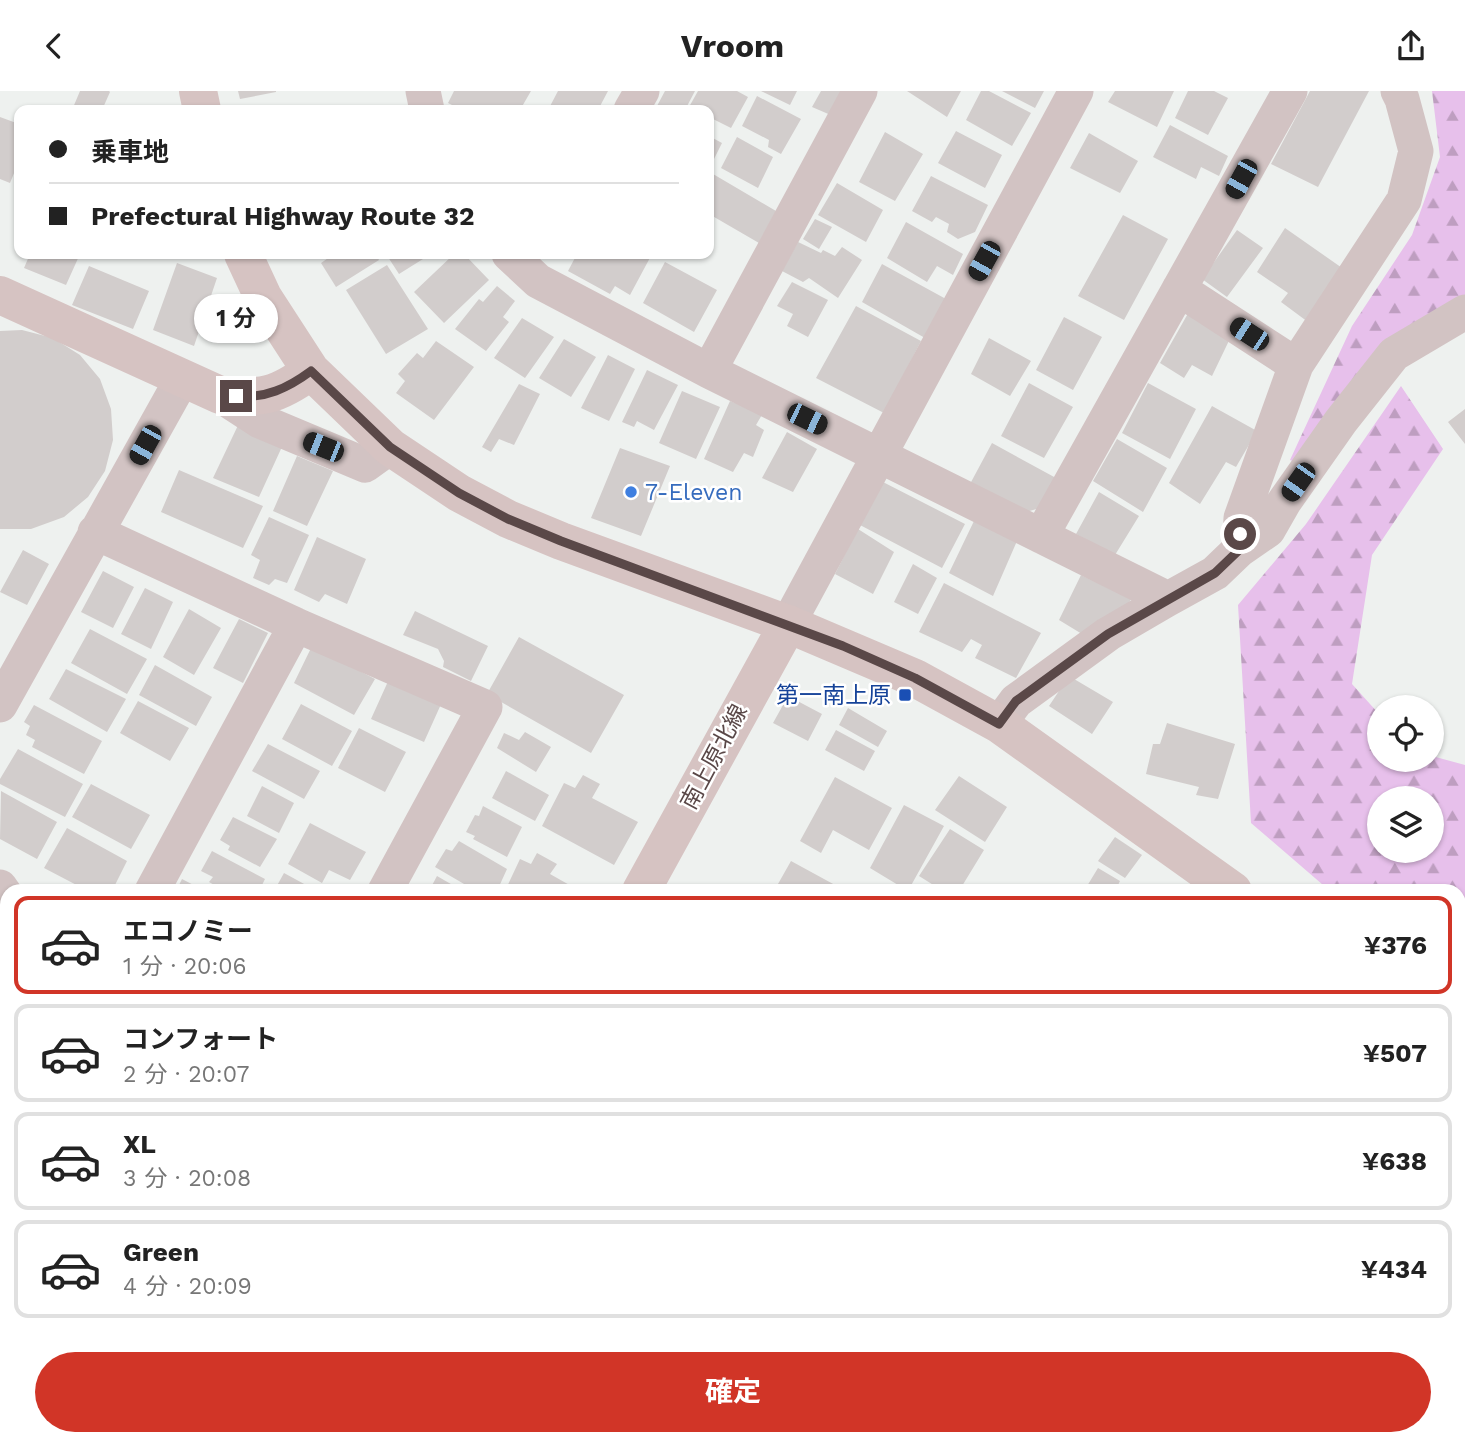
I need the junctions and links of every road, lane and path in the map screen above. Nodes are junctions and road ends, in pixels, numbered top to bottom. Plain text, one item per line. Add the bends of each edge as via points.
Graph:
1 (860, 91) edge
2 (1076, 91) edge
3 (1290, 91) edge
4 (1398, 91) edge
5 (245, 259) edge
6 (522, 259) edge
7 (546, 268) edge
8 (1179, 289) junction
9 (0, 295) edge
10 (1465, 312) edge
11 (1296, 365) junction
12 (311, 371) junction
13 (709, 371) junction
14 (181, 379) junction
15 (220, 395) junction
16 (390, 447) junction
17 (880, 455) junction
18 (95, 532) junction
19 (1041, 536) junction
20 (1239, 550) junction
21 (1168, 599) junction
22 (788, 624) junction
23 (296, 625) junction
24 (0, 705) edge
25 (999, 724) junction
26 (156, 884) edge
27 (389, 884) edge
28 (645, 884) edge
29 (1211, 884) edge

1 - 13 street
2 - 17 street
3 - 8 street
4 - 11 street via 1416,151 1404,199
5 - 12 main road via 263,297
6 - 7 street
7 - 13 street
8 - 11 street
8 - 19 street
9 - 14 main road
10 - 20 street via 1394,353 1268,530
11 - 20 street via 1241,518
12 - 15 main road via 293,384 253,398
12 - 16 main road
13 - 17 street
14 - 15 main road
14 - 18 street
15 - 16 street via 260,421 365,465
16 - 22 main road via 508,519
17 - 19 street
17 - 22 street
18 - 23 street
18 - 24 street
19 - 21 street
20 - 21 street via 1215,573
21 - 25 street via 1108,634 1016,701
22 - 25 main road via 915,678
22 - 28 main road, 南上原北線
23 - 26 street
23 - 27 street via 485,707
25 - 29 main road

